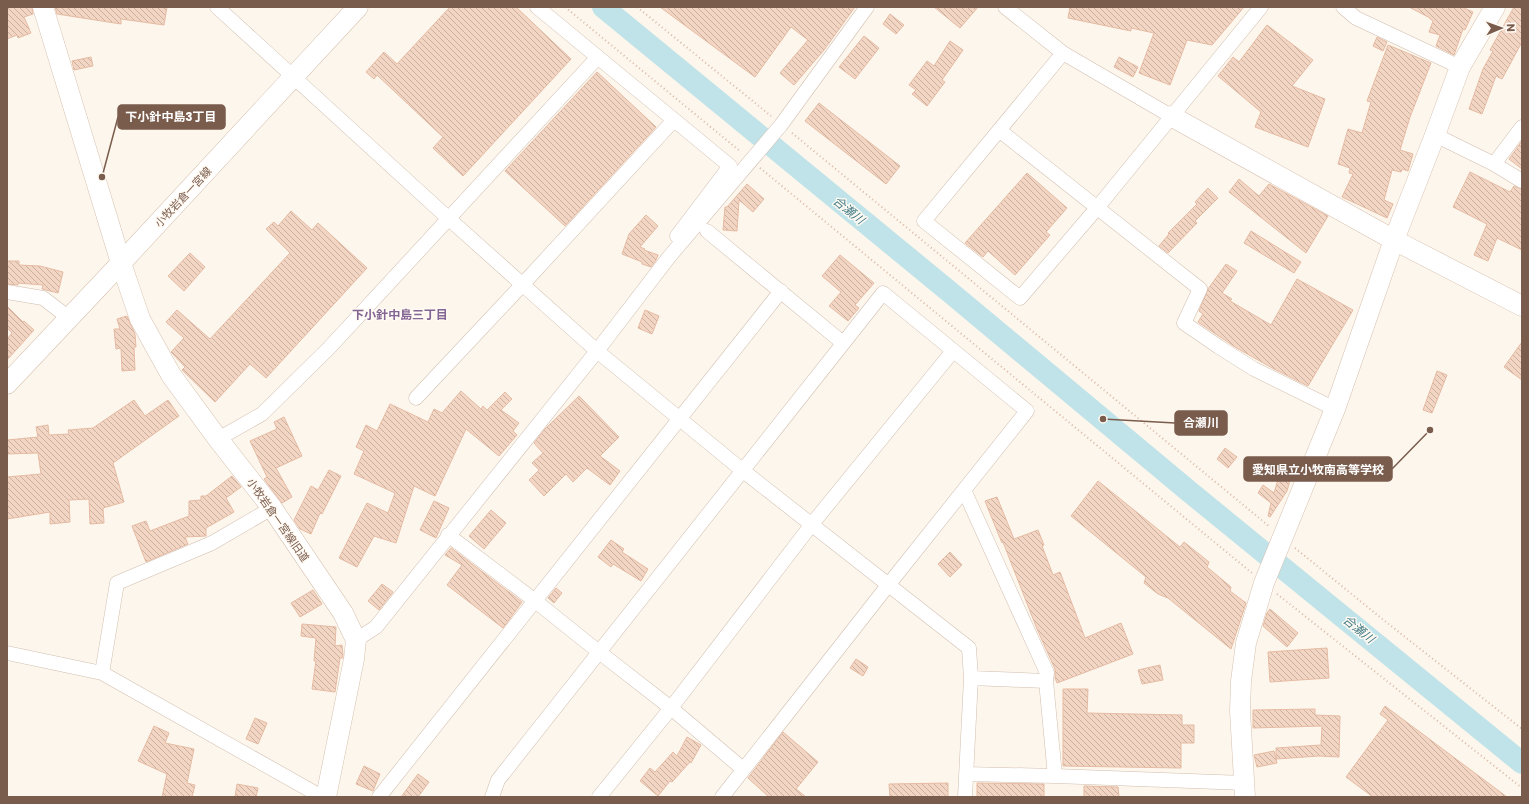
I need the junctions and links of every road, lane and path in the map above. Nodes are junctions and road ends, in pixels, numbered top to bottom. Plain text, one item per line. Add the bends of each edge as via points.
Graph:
1 (43, 7) edge
2 (218, 7) edge
3 (358, 7) edge
4 (537, 7) edge
5 (565, 7) edge
6 (637, 7) edge
7 (867, 7) edge
8 (1005, 7) edge
9 (1261, 7) edge
10 (1343, 7) edge
11 (1495, 7) edge
12 (1063, 53) junction
13 (597, 58) junction
14 (1460, 67) junction
15 (295, 77) junction
16 (1171, 116) junction
17 (674, 120) junction
18 (781, 125) junction
19 (1522, 127) edge
20 (999, 130) junction
21 (1436, 135) junction
22 (753, 159) junction
23 (1494, 164) junction
24 (1522, 182) edge
25 (1097, 208) junction
26 (448, 218) junction
27 (707, 231) dead end
28 (1394, 240) junction
29 (669, 257) junction
30 (122, 263) junction
31 (522, 285) junction
32 (781, 291) junction
33 (7, 292) edge
34 (1522, 306) edge
35 (69, 318) junction
36 (843, 343) junction
37 (597, 351) junction
38 (953, 351) junction
39 (7, 384) edge
40 (416, 398) dead end
41 (1335, 409) junction
42 (680, 418) junction
43 (218, 439) junction
44 (742, 470) junction
45 (964, 490) junction
46 (272, 508) junction
47 (812, 524) junction
48 (448, 535) junction
49 (1282, 539) junction
50 (1264, 583) junction
51 (888, 584) junction
52 (534, 600) junction
53 (356, 640) junction
54 (598, 652) junction
55 (7, 653) edge
56 (102, 672) junction
57 (971, 678) junction
58 (1046, 681) junction
59 (671, 708) junction
60 (1522, 729) edge
61 (743, 769) junction
62 (966, 774) junction
63 (1055, 776) junction
64 (1522, 788) edge
65 (1245, 790) edge
66 (322, 797) edge
67 (326, 797) edge
68 (379, 797) edge
69 (492, 797) edge
70 (599, 797) edge
71 (722, 797) edge
72 (965, 797) edge

1 - 30 street, 小牧岩倉一宮線旧道
2 - 15 street
3 - 15 street, 小牧岩倉一宮線
4 - 13 street
5 - 22 path
6 - 18 path
7 - 18 street
8 - 12 street
9 - 16 street
10 - 14 street via 1356,18
11 - 14 street
12 - 16 street
12 - 20 street
13 - 17 street
13 - 26 street
14 - 21 street
15 - 26 street
15 - 30 street, 小牧岩倉一宮線
16 - 25 street
16 - 28 street
17 - 29 street via 730,166 668,248
17 - 31 street
18 - 22 street
18 - 49 path
19 - 23 street
20 - 25 street
20 - 25 street via 924,221 1020,298
21 - 23 street
21 - 28 street
22 - 29 street
22 - 50 path
23 - 24 street
25 - 41 street via 1200,289 1184,323 1254,369
26 - 31 street
26 - 43 street via 329,348 262,414
27 - 32 street
28 - 34 street
28 - 41 street
29 - 37 street
30 - 35 street, 小牧岩倉一宮線
30 - 43 street, 小牧岩倉一宮線旧道 via 140,319 171,374
31 - 37 street
31 - 40 street
32 - 36 street
32 - 42 street
33 - 35 street via 43,298
35 - 39 street, 小牧岩倉一宮線
36 - 38 street via 883,293
36 - 44 street
37 - 42 street
37 - 48 street
38 - 45 street via 1028,411
38 - 47 street
41 - 49 street
42 - 44 street
42 - 52 street
43 - 46 street, 小牧岩倉一宮線旧道
44 - 47 street
44 - 54 street
45 - 51 street
45 - 58 street via 1047,673
46 - 53 street, 小牧岩倉一宮線旧道 via 343,613
46 - 56 street via 212,543 117,583
47 - 51 street
47 - 59 street
48 - 52 street
48 - 53 street via 376,627
49 - 50 street
49 - 60 path
50 - 64 path
50 - 65 street via 1246,643 1241,681 1240,711
51 - 57 street via 969,648
51 - 61 street
52 - 54 street
52 - 68 street
53 - 67 street
54 - 59 street
54 - 69 street via 498,780
55 - 56 street
56 - 66 street
57 - 58 street
57 - 62 street
58 - 63 street
59 - 61 street
59 - 70 street
61 - 71 street
62 - 63 street
62 - 72 street
63 - 65 street

